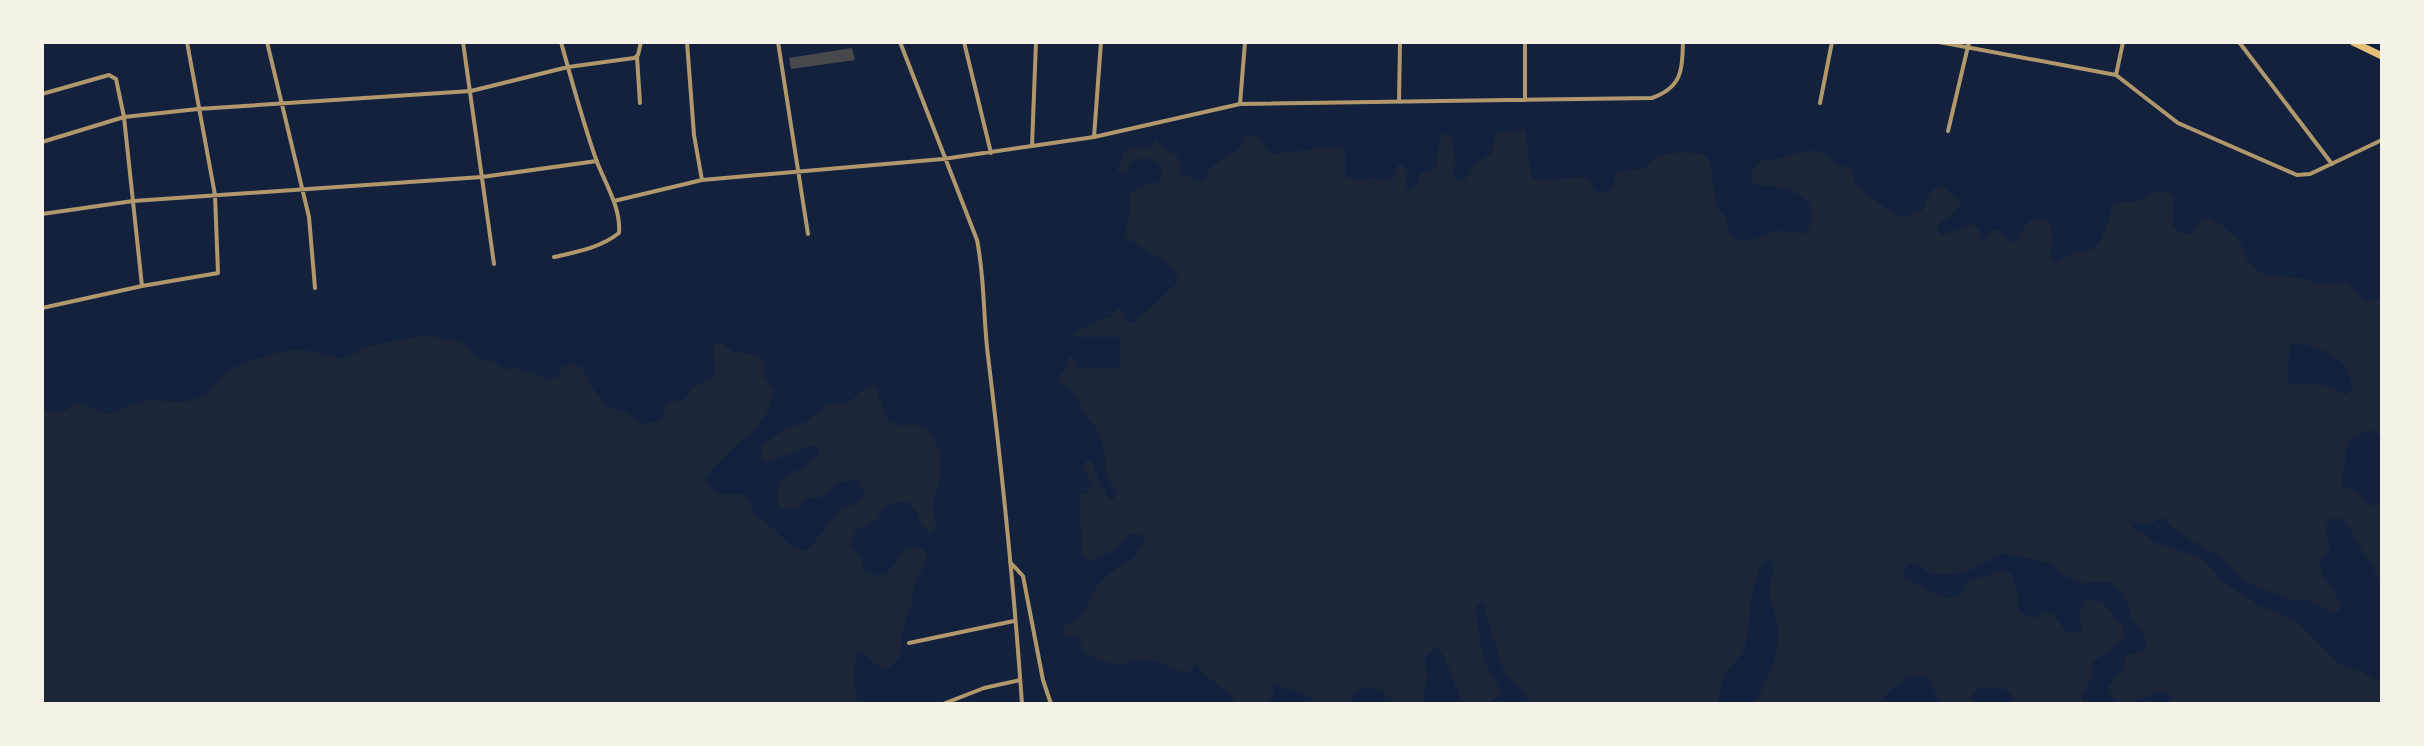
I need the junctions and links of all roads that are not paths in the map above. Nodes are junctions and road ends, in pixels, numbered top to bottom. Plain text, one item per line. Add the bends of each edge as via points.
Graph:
1 (187, 42) edge
2 (267, 42) edge
3 (463, 42) edge
4 (561, 42) edge
5 (641, 42) edge
6 (687, 42) edge
7 (778, 42) edge
8 (900, 42) edge
9 (964, 42) edge
10 (1036, 42) edge
11 (1101, 42) edge
12 (1245, 42) edge
13 (1400, 42) edge
14 (1525, 42) edge
15 (1683, 42) edge
16 (1832, 42) edge
17 (1939, 42) edge
18 (2123, 42) edge
19 (2239, 42) edge
20 (2353, 42) edge
21 (1969, 45) edge
22 (2382, 56) edge
23 (637, 57) junction
24 (568, 67) junction
25 (2116, 75) junction
26 (471, 91) junction
27 (42, 94) edge
28 (1525, 100) junction
29 (1399, 102) junction
30 (640, 103) dead end
31 (1820, 103) dead end
32 (281, 104) junction
33 (1240, 104) junction
34 (198, 109) junction
35 (124, 117) junction
36 (1948, 131) dead end
37 (1094, 137) junction
38 (2382, 140) edge
39 (42, 142) edge
40 (1032, 146) junction
41 (991, 153) junction
42 (943, 159) junction
43 (597, 161) junction
44 (2332, 164) junction
45 (796, 171) junction
46 (482, 177) junction
47 (702, 180) junction
48 (302, 189) junction
49 (215, 195) junction
50 (133, 201) junction
51 (614, 201) junction
52 (42, 214) edge
53 (808, 234) dead end
54 (554, 257) dead end
55 (494, 264) dead end
56 (142, 286) junction
57 (315, 288) dead end
58 (42, 308) edge
59 (1010, 562) junction
60 (1014, 621) junction
61 (909, 643) dead end
62 (1020, 680) junction
63 (943, 704) edge
64 (1022, 704) edge
65 (1051, 704) edge

1 - 34 street
2 - 32 street
3 - 26 street
4 - 24 street
5 - 23 street
6 - 47 street
7 - 45 street
8 - 42 street
9 - 41 street
10 - 40 street
11 - 37 street
12 - 33 street
13 - 29 street
14 - 28 street
15 - 28 street via 1680,73 1667,93 1638,100
16 - 31 street
17 - 21 street
18 - 25 street
19 - 44 street
20 - 22 highway
21 - 25 street
21 - 36 street
23 - 24 street
23 - 30 street
24 - 26 street
24 - 43 street
25 - 44 street via 2178,123 2283,171 2310,174
26 - 32 street
26 - 46 street
27 - 35 street via 113,76
28 - 29 street
29 - 33 street
32 - 34 street
32 - 48 street
33 - 37 street
34 - 35 street
34 - 49 street
35 - 39 street
35 - 50 street
37 - 40 street
38 - 44 street
40 - 41 street
41 - 42 street
42 - 45 street
42 - 59 street via 977,240 983,272
43 - 46 street
43 - 51 street
45 - 47 street
45 - 53 street
46 - 48 street
46 - 55 street
47 - 51 street
48 - 49 street
48 - 57 street
49 - 50 street
49 - 56 street via 218,273
50 - 52 street
50 - 56 street
51 - 54 street via 619,233 583,251
56 - 58 street
59 - 60 street
59 - 65 street via 1023,576
60 - 61 street
60 - 62 street
62 - 63 street
62 - 64 street

